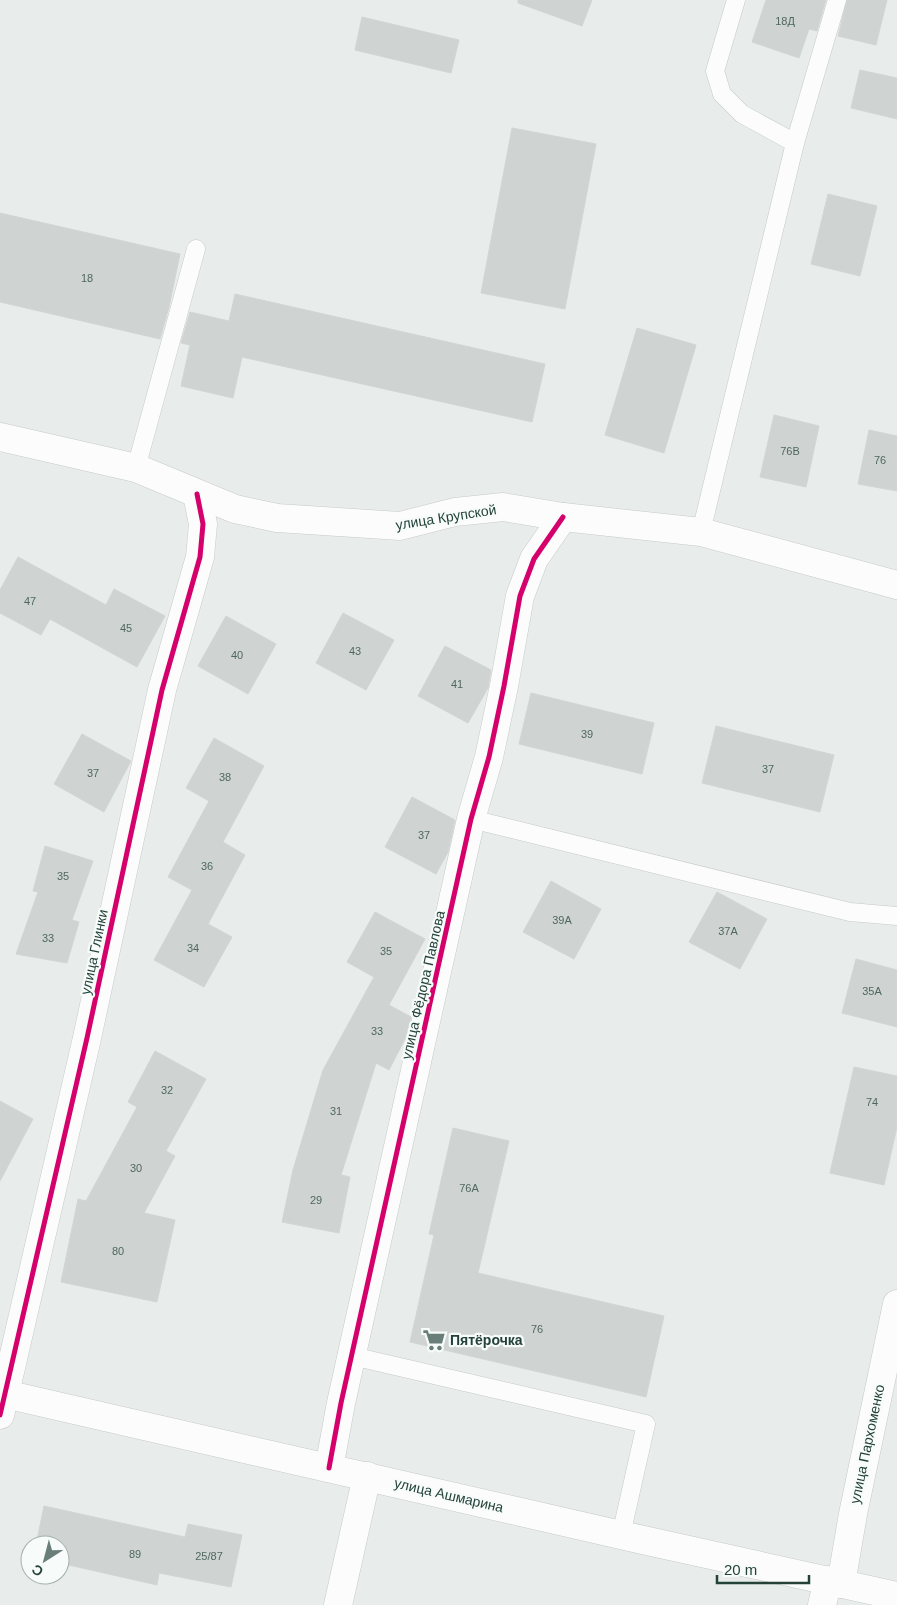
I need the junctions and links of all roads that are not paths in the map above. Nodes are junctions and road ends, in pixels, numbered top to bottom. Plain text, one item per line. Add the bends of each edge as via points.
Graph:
1 (736, 0) edge
2 (837, 0) edge
3 (795, 143) junction
4 (196, 249) dead end
5 (0, 437) edge
6 (136, 468) junction
7 (197, 494) junction
8 (562, 517) junction
9 (701, 532) junction
10 (897, 586) edge
11 (471, 819) junction
12 (897, 916) edge
13 (897, 1304) edge
14 (352, 1356) junction
15 (1, 1401) edge
16 (329, 1468) junction
17 (368, 1476) junction
18 (621, 1535) junction
19 (830, 1590) edge
20 (897, 1596) edge
21 (338, 1605) edge

1 - 3 lane via 715,71 722,94 742,114
2 - 3 lane
3 - 9 lane
4 - 6 lane
5 - 6 street, улица Крупской
6 - 7 street, улица Крупской
7 - 8 street, улица Крупской via 235,509 277,518 400,526 456,512 503,507
7 - 15 street, улица Глинки via 203,524 200,557 162,690 85,1048
8 - 9 street, улица Крупской
8 - 11 street, улица Фёдора Павлова via 534,559 520,596 489,757
9 - 10 street, улица Крупской
11 - 12 lane via 850,912
11 - 14 street, улица Фёдора Павлова
13 - 19 street, улица Пархоменко via 853,1514
14 - 16 street, улица Фёдора Павлова
14 - 18 lane via 646,1424
15 - 16 street, улица Ашмарина
16 - 17 street, улица Ашмарина
17 - 18 street, улица Ашмарина
17 - 21 street
18 - 19 street, улица Ашмарина
19 - 20 street, улица Ашмарина

